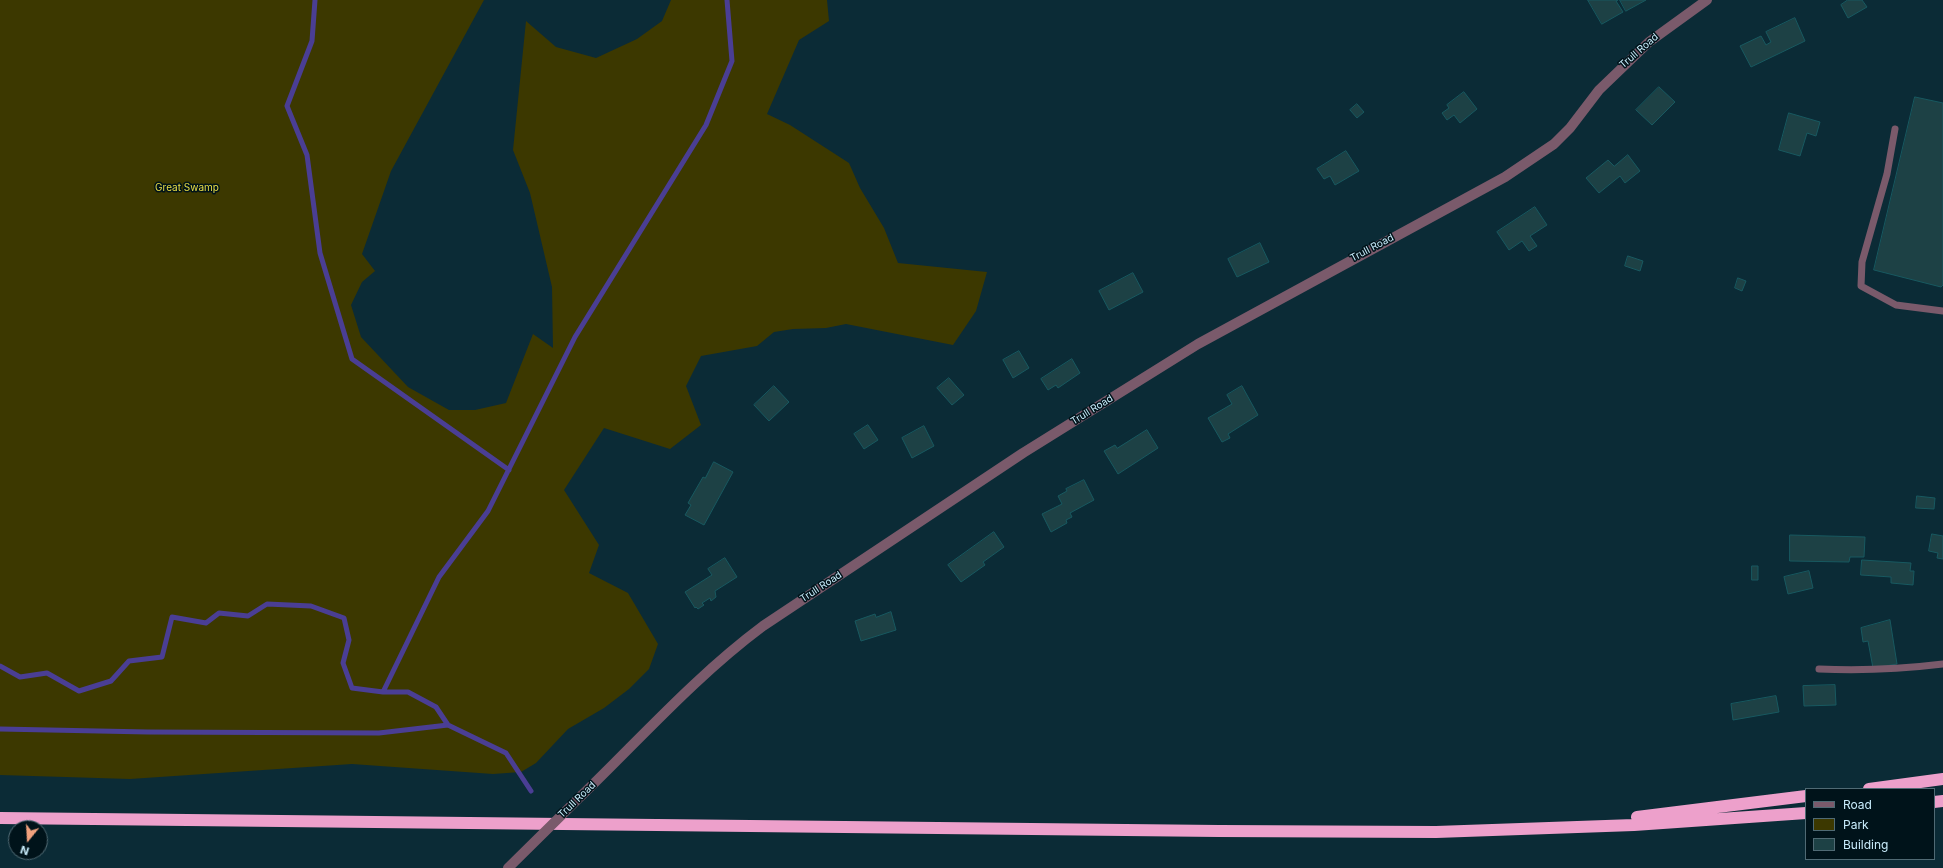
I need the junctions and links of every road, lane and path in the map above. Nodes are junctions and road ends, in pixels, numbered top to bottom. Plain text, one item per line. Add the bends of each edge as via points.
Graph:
1 (1707, 0) edge
2 (1895, 129) dead end
3 (1943, 310) edge
4 (1943, 664) edge
5 (1819, 669) dead end
6 (1943, 778) edge
7 (1875, 788) edge
8 (1805, 796) edge
9 (1805, 813) edge
10 (0, 818) edge
11 (1540, 829) junction
12 (508, 868) edge

1 - 12 street, Trull Road, bridge via 1649,42 1599,90 1570,128 1554,144 1505,177 1198,344 1023,453 762,626 704,674
2 - 3 lane via 1887,174 1862,262 1861,286 1896,305
4 - 5 lane via 1908,669
6 - 7 highway
8 - 11 highway
9 - 11 highway
10 - 11 highway via 1219,831 1436,832

